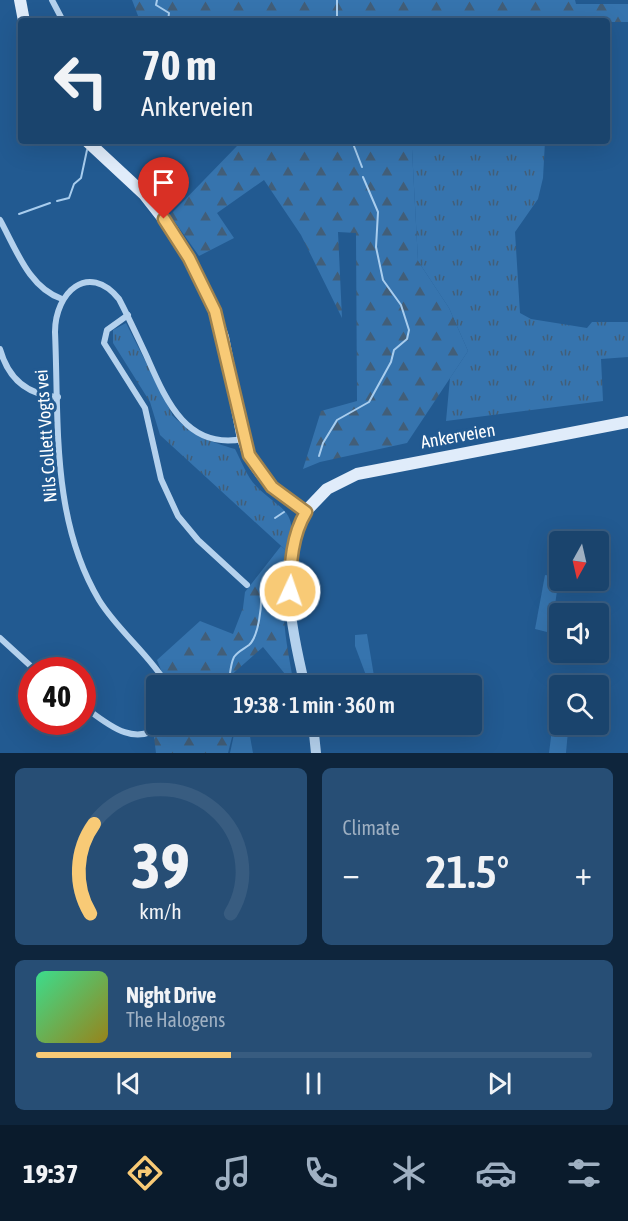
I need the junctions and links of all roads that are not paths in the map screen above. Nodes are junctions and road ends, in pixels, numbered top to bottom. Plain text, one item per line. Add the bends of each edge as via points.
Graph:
1 (20, 0) edge
2 (52, 0) edge
3 (23, 18) edge
4 (61, 18) edge
5 (90, 144) edge
6 (0, 220) edge
7 (62, 299) junction
8 (128, 315) junction
9 (0, 349) edge
10 (58, 397) junction
11 (628, 422) edge
12 (243, 439) junction
13 (306, 512) junction
14 (247, 585) dead end
15 (0, 638) edge
16 (21, 657) edge
17 (159, 675) edge
18 (303, 675) edge
19 (96, 714) edge
20 (146, 734) edge
21 (314, 735) edge
22 (316, 753) edge

1 - 3 main road
2 - 4 street
5 - 12 main road via 144,194 189,258 218,322
6 - 7 street via 38,286
7 - 8 street via 81,284 99,284 115,294
7 - 10 street, Nils Collett Vogts vei via 55,324
8 - 12 street via 168,403 180,418 208,437 223,441
8 - 14 street via 106,330 104,343 145,408 166,494 188,530
9 - 10 street via 18,382 39,395
10 - 17 street, Nils Collett Vogts vei via 64,504 79,559 108,614
11 - 13 main road, Ankerveien via 357,474 327,489
12 - 13 main road via 264,479
13 - 18 street, Ankerveien via 296,537 291,570 291,621
15 - 16 street
19 - 20 street via 128,734
21 - 22 street

